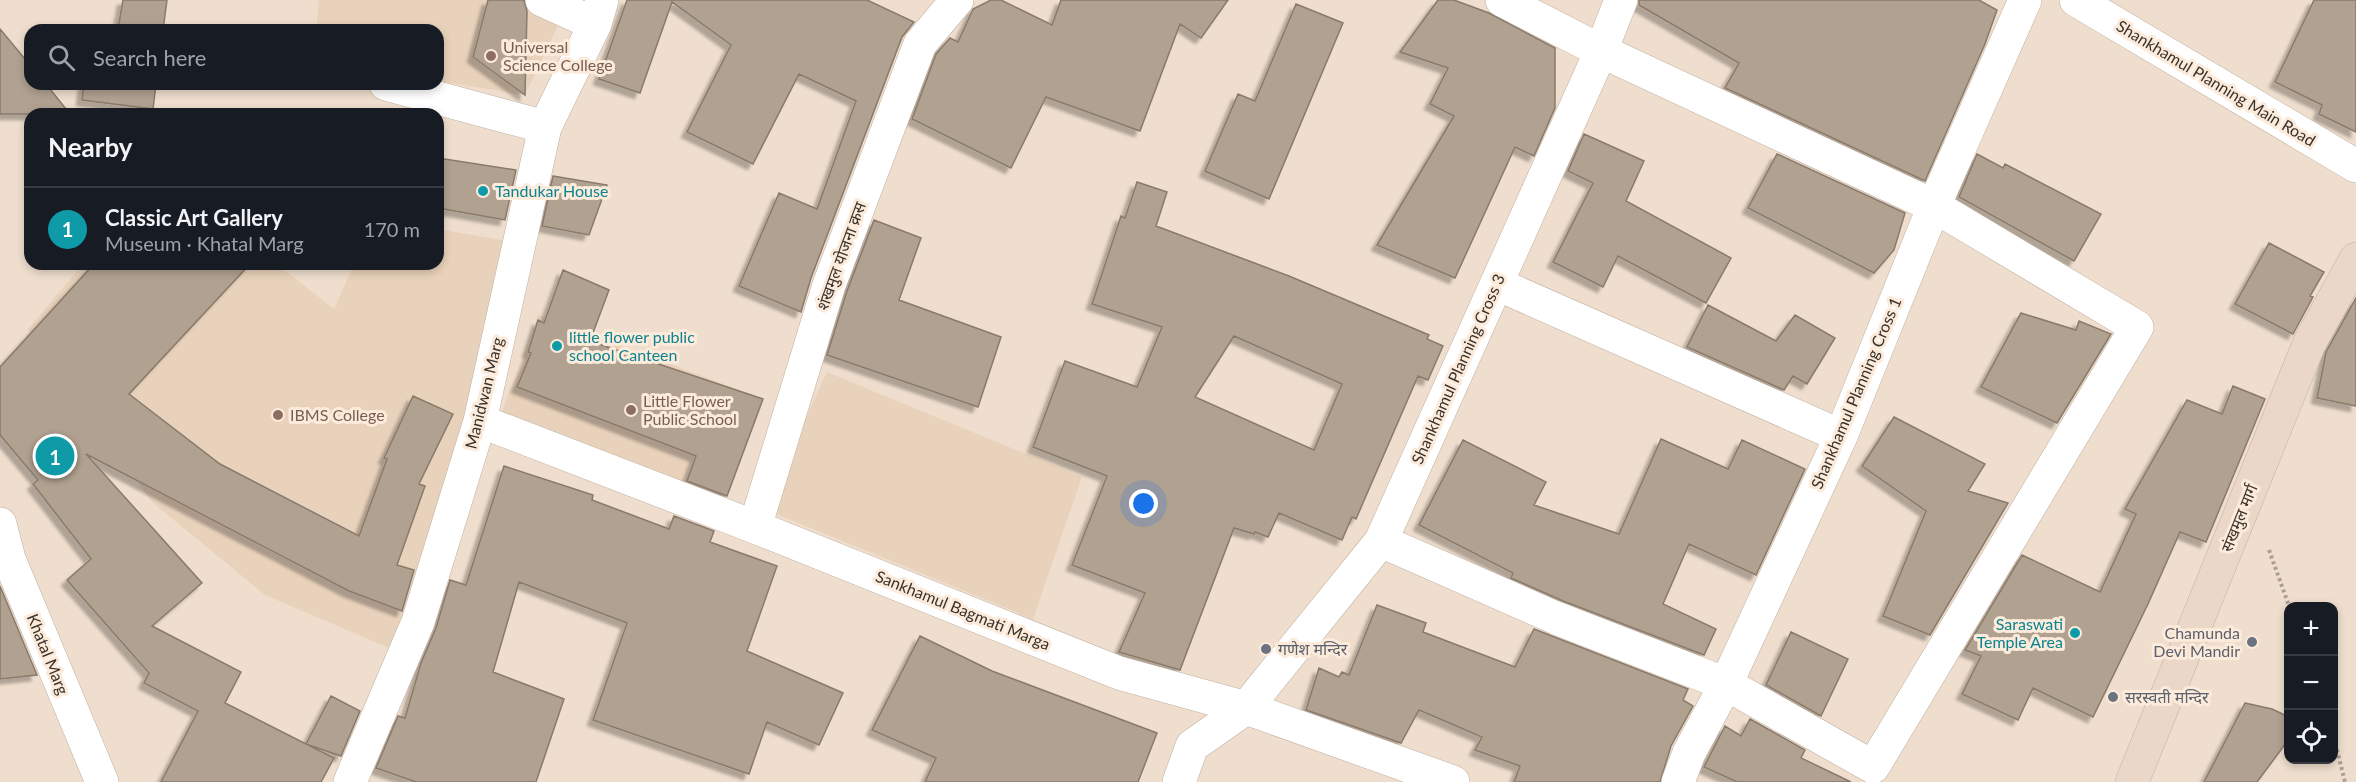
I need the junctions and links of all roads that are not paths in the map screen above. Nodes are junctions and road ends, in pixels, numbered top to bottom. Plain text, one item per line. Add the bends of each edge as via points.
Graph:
1 (542, 0) edge
2 (957, 0) edge
3 (1502, 0) edge
4 (1621, 0) edge
5 (2025, 0) edge
6 (2076, 0) edge
7 (599, 12) edge
8 (1600, 51) junction
9 (408, 90) edge
10 (545, 127) junction
11 (2356, 166) edge
12 (1934, 206) junction
13 (2356, 259) edge
14 (1497, 284) junction
15 (480, 421) junction
16 (1841, 436) junction
17 (0, 524) edge
18 (755, 527) junction
19 (1381, 541) junction
20 (1726, 684) junction
21 (1246, 708) junction
22 (102, 782) edge
23 (350, 782) edge
24 (1179, 782) edge
25 (1453, 782) edge
26 (1678, 782) edge
27 (2132, 782) edge

1 - 7 street
2 - 18 street, शंखमुल योजना क्रस via 920,44 829,285
3 - 8 street
4 - 8 street, Shankhamul Planning Cross 3
5 - 12 street, Shankhamul Planning Cross 1
6 - 11 street, Shankhamul Planning Main Road
7 - 10 street, Manidwan Marg
8 - 12 street
8 - 14 street, Shankhamul Planning Cross 3
9 - 10 street
10 - 15 street, Manidwan Marg
12 - 16 street, Shankhamul Planning Cross 1
12 - 20 street via 2137,327 1874,767
13 - 27 street, संखमुल मार्ग via 2309,344
14 - 16 street
14 - 19 street, Shankhamul Planning Cross 3
15 - 18 street, Sankhamul Bagmati Marga
15 - 23 street, Manidwan Marg via 418,622
16 - 20 street, Shankhamul Planning Cross 1
17 - 22 street, Khatal Marg via 9,559
18 - 21 street, Sankhamul Bagmati Marga via 1119,672
19 - 20 street via 1556,618
19 - 21 street, Shankhamul Planning Cross 3
20 - 26 street, Shankhamul Planning Cross 1
21 - 24 street, Shankhamul Planning Cross 3 via 1192,746
21 - 25 street, Sankhamul Bagmati Marga

